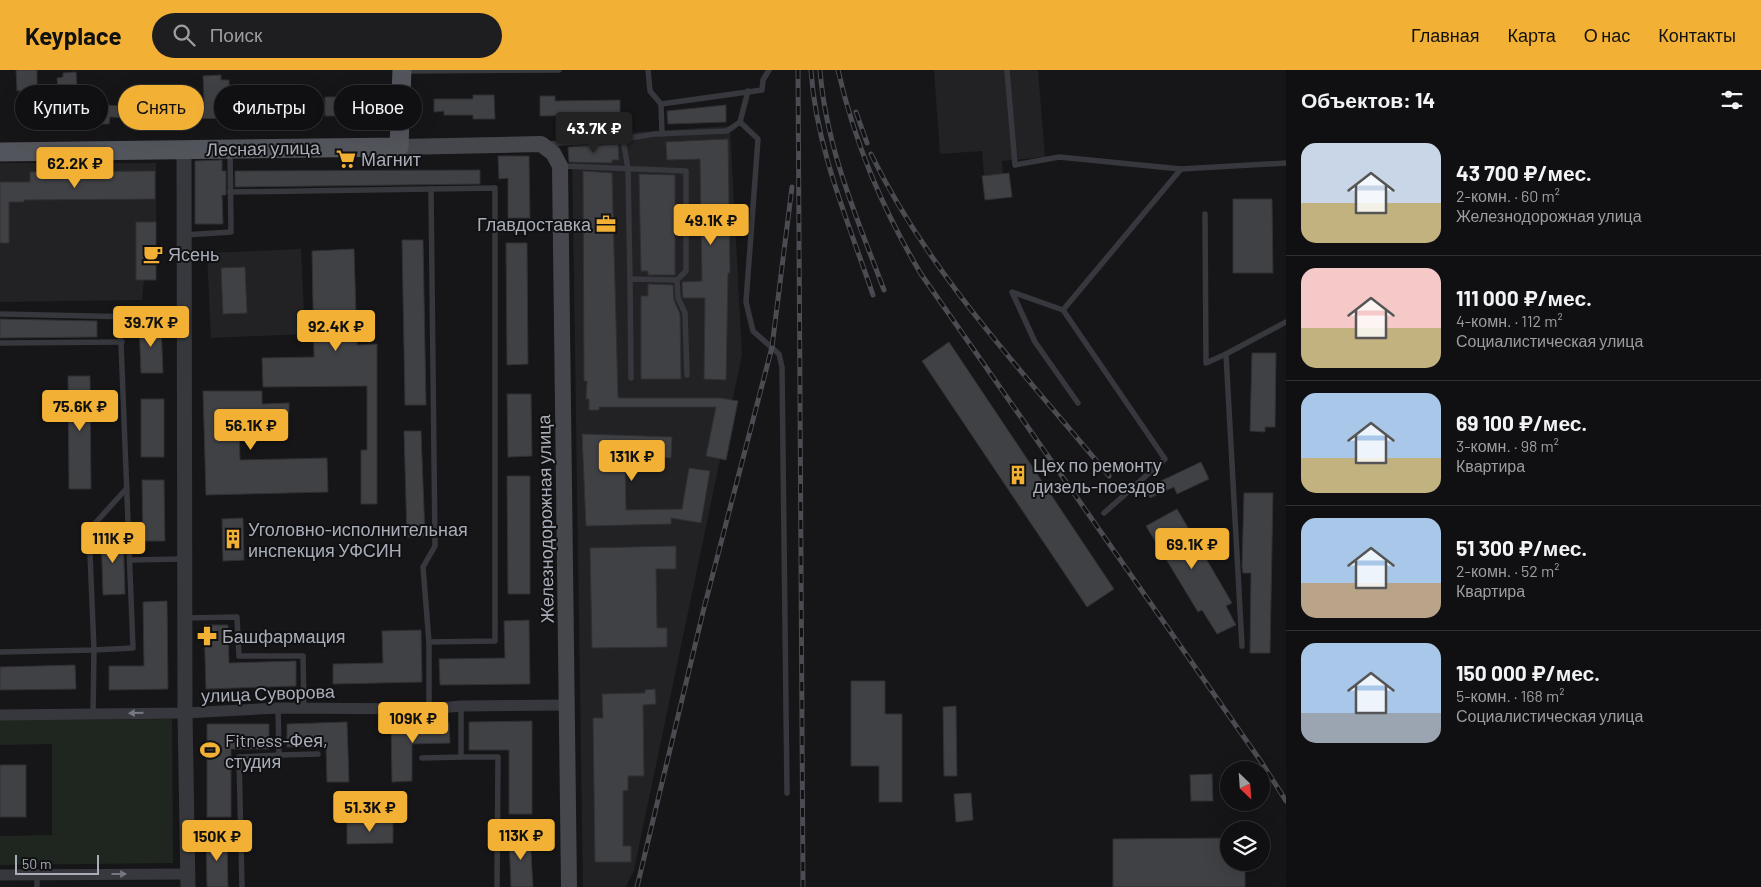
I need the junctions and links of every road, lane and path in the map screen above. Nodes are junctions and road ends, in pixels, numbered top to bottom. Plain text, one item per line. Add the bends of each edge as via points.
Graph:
1 (402, 70) edge
2 (504, 70) edge
3 (560, 70) edge
4 (648, 70) edge
5 (769, 70) edge
6 (1007, 70) edge
7 (457, 71) edge
8 (748, 91) junction
9 (661, 104) junction
10 (740, 122) junction
11 (662, 134) junction
12 (623, 139) junction
13 (399, 146) junction
14 (230, 148) junction
15 (184, 150) junction
16 (0, 152) edge
17 (552, 154) junction
18 (1286, 163) edge
19 (628, 169) junction
20 (1181, 169) junction
21 (431, 189) junction
22 (230, 192) junction
23 (1205, 214) dead end
24 (184, 235) junction
25 (630, 279) junction
26 (677, 280) junction
27 (1063, 310) junction
28 (0, 314) edge
29 (120, 318) junction
30 (184, 318) junction
31 (1286, 322) edge
32 (122, 342) junction
33 (0, 343) edge
34 (1226, 354) junction
35 (687, 375) dead end
36 (631, 378) dead end
37 (1078, 403) dead end
38 (127, 488) junction
39 (1104, 513) dead end
40 (185, 559) junction
41 (130, 560) junction
42 (185, 618) junction
43 (429, 642) junction
44 (1242, 646) dead end
45 (94, 650) junction
46 (0, 652) edge
47 (568, 705) junction
48 (461, 706) junction
49 (278, 708) junction
50 (304, 708) junction
51 (429, 709) junction
52 (185, 713) junction
53 (93, 714) junction
54 (0, 715) edge
55 (318, 754) dead end
56 (279, 755) junction
57 (461, 757) junction
58 (422, 758) dead end
59 (787, 793) dead end
60 (188, 827) junction
61 (240, 828) junction
62 (0, 876) edge
63 (188, 880) edge
64 (37, 881) edge
65 (242, 887) edge
66 (497, 887) edge
67 (569, 887) edge

1 - 7 lane
1 - 13 main road
2 - 3 lane
2 - 7 lane
4 - 9 lane via 650,92
5 - 8 lane via 762,90
6 - 20 lane via 1015,165 1059,157
8 - 9 lane
8 - 10 lane
9 - 11 lane
10 - 11 lane via 727,131
10 - 59 lane via 758,139 746,302 753,332 779,354 782,367
11 - 12 lane
12 - 17 lane
12 - 19 lane
13 - 14 main road, Лесная улица
13 - 17 main road, Лесная улица
14 - 15 main road, Лесная улица
14 - 22 lane
15 - 16 main road, Лесная улица
15 - 24 street
17 - 19 lane
17 - 47 main road, Железнодорожная улица
18 - 20 lane
19 - 25 lane
19 - 26 lane via 686,171 686,271
20 - 27 lane
21 - 22 lane
21 - 43 lane via 435,546 423,567
21 - 43 lane via 494,188 495,641
22 - 24 lane via 231,232
23 - 34 lane via 1206,363
24 - 30 street
25 - 26 lane
25 - 36 lane
26 - 35 lane via 678,298 685,313
27 - 37 lane via 1012,292 1035,342
27 - 39 lane via 1165,459
28 - 29 lane
29 - 30 lane
29 - 32 lane
30 - 40 street
31 - 34 lane
32 - 33 lane
32 - 38 lane
34 - 44 lane
38 - 41 lane
38 - 45 lane via 90,530
40 - 41 lane
40 - 42 street
41 - 45 lane via 133,648
42 - 50 lane via 237,617 239,656 303,656
42 - 52 street
43 - 51 lane
45 - 46 lane
45 - 53 lane
47 - 48 street, улица Суворова
47 - 67 main road, Железнодорожная улица
48 - 51 street, улица Суворова
48 - 57 lane
49 - 50 street, улица Суворова
49 - 52 street, улица Суворова
49 - 56 lane
50 - 51 street, улица Суворова
52 -> 53 street, улица Суворова
52 - 60 street
53 - 54 street, улица Суворова
55 - 56 lane
56 - 61 lane via 239,757
57 - 58 lane
57 - 66 lane via 498,757
60 - 61 lane
60 - 63 street
61 - 65 lane
62 - 64 street
64 -> 63 street

